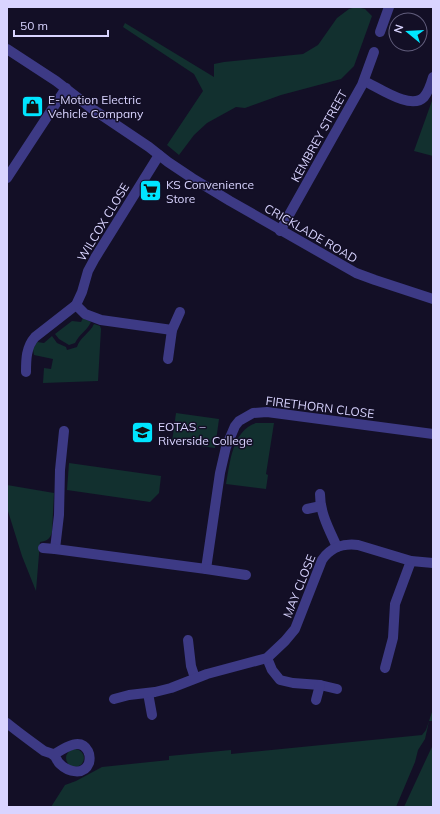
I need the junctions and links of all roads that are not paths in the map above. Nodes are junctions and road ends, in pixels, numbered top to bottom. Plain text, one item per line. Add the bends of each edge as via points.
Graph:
1 (389, 7) edge
2 (380, 32) dead end
3 (7, 49) edge
4 (374, 52) dead end
5 (433, 77) edge
6 (364, 80) junction
7 (66, 88) junction
8 (159, 155) junction
9 (7, 178) edge
10 (280, 230) junction
11 (433, 299) edge
12 (76, 306) junction
13 (180, 312) dead end
14 (172, 330) junction
15 (168, 358) dead end
16 (26, 372) dead end
17 (64, 431) dead end
18 (433, 434) edge
19 (320, 494) dead end
20 (320, 506) junction
21 (307, 509) dead end
22 (337, 547) junction
23 (43, 548) dead end
24 (55, 550) junction
25 (411, 561) junction
26 (433, 563) edge
27 (206, 569) junction
28 (246, 574) dead end
29 (188, 640) dead end
30 (266, 658) junction
31 (385, 668) dead end
32 (195, 678) junction
33 (320, 685) junction
34 (337, 689) dead end
35 (148, 693) junction
36 (114, 699) dead end
37 (316, 700) dead end
38 (152, 715) dead end
39 (7, 724) edge
40 (53, 755) dead end

1 - 2 street
3 - 7 street, CRICKLADE ROAD
4 - 6 street, KEMBREY STREET
5 - 6 street via 425,96 414,102 405,101
6 - 10 street, KEMBREY STREET
7 - 8 street, CRICKLADE ROAD
7 - 9 street
8 - 10 street, CRICKLADE ROAD via 198,182
8 - 12 street, WILCOX CLOSE via 95,258
10 - 11 street, CRICKLADE ROAD via 360,275
12 - 14 street via 85,314 101,320
12 - 16 street via 31,342 27,353
13 - 14 street
14 - 15 street
17 - 24 street
18 - 27 street, FIRETHORN CLOSE via 266,412 244,417 235,426 226,447
19 - 20 street
20 - 21 street
20 - 22 street
22 - 25 street via 358,545
22 - 30 street, MAY CLOSE via 327,553 322,560 293,633
23 - 24 street
24 - 27 street
25 - 26 street
25 - 31 street via 395,604 393,638
27 - 28 street
29 - 32 street
30 - 32 street, MAY CLOSE
30 - 33 street via 280,680
32 - 35 street, MAY CLOSE via 175,687
33 - 34 street
33 - 37 street
35 - 36 street, MAY CLOSE via 129,694
35 - 38 street
39 - 40 street

